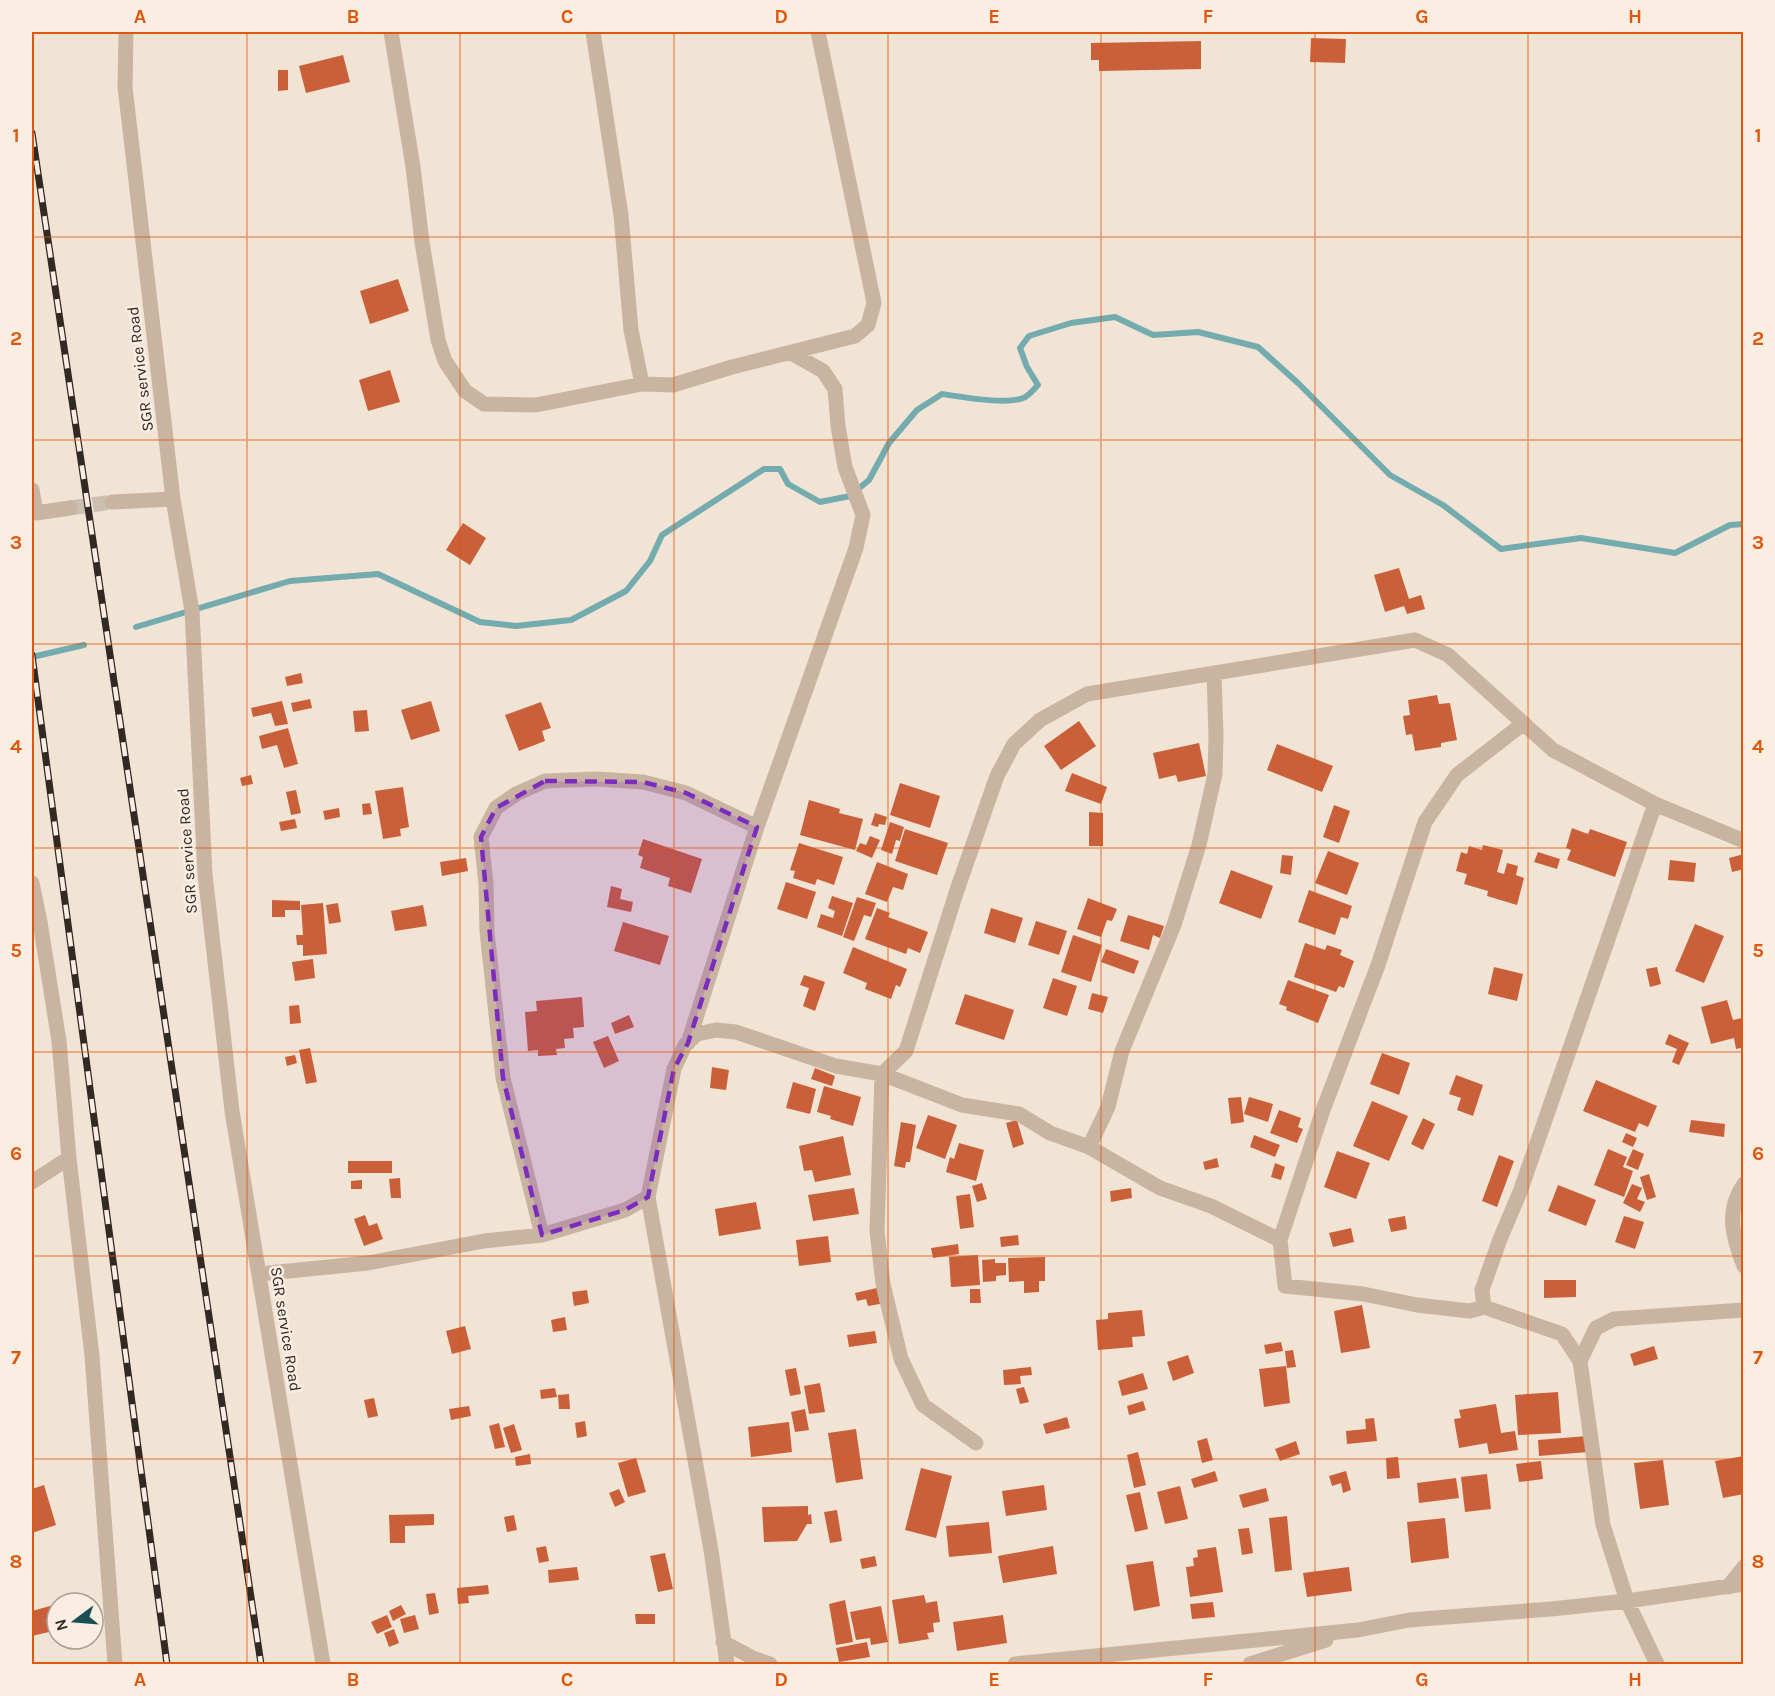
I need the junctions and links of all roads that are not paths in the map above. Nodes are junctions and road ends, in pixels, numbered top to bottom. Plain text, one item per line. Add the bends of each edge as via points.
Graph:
1 (126, 32) edge
2 (390, 32) edge
3 (592, 32) edge
4 (818, 32) edge
5 (792, 354) junction
6 (642, 384) junction
7 (32, 490) edge
8 (173, 499) junction
9 (112, 502) tunnel mouth
10 (70, 508) tunnel mouth
11 (1214, 673) junction
12 (1524, 723) junction
13 (1655, 804) junction
14 (758, 827) junction
15 (1743, 841) edge
16 (32, 883) edge
17 (36, 924) edge
18 (688, 1042) junction
19 (882, 1074) junction
20 (1089, 1147) junction
21 (69, 1158) junction
22 (32, 1182) edge
23 (1743, 1184) edge
24 (648, 1197) junction
25 (542, 1235) junction
26 (1280, 1240) junction
27 (1743, 1266) edge
28 (259, 1274) junction
29 (1484, 1307) junction
30 (1743, 1310) edge
31 (1580, 1361) junction
32 (976, 1443) dead end
33 (1743, 1567) edge
34 (1743, 1584) edge
35 (1728, 1587) junction
36 (1627, 1602) junction
37 (1358, 1630) junction
38 (723, 1642) junction
39 (115, 1665) edge
40 (322, 1665) edge
41 (727, 1665) edge
42 (770, 1665) edge
43 (1015, 1665) edge
44 (1251, 1665) edge
45 (1658, 1665) edge

1 - 8 street, SGR service Road via 125,87
2 - 6 street via 438,340 445,361 465,391 484,404 536,405
3 - 6 street via 621,215 631,330
4 - 5 street via 874,303 868,325 855,336
5 - 6 street via 673,385
5 - 14 street via 823,370 835,389 845,467 863,515 856,548
7 - 10 street via 36,513
8 - 9 street
8 - 28 street, SGR service Road via 192,611 205,874 232,1111
11 - 12 street via 1415,640 1448,655
11 - 19 street via 1087,694 1040,720 1014,744 997,776 906,1051
11 - 20 street via 1215,774 1199,845 1174,926 1122,1051 1108,1107
12 - 13 street via 1553,750
12 - 26 street via 1457,775 1425,822
13 - 15 street
13 - 29 street via 1482,1290
14 - 18 street
14 - 25 street via 686,793 643,782 597,778 545,781 496,808 481,837 487,932 503,1078
16 - 17 street
17 - 21 street via 59,1041
18 - 19 street via 697,1034 716,1030 736,1032 836,1066
18 - 24 street via 675,1069
19 - 20 street via 962,1105 1019,1114 1050,1133
19 - 32 street via 877,1231 883,1284 901,1359 923,1405
20 - 26 street via 1160,1188 1211,1206
21 - 22 street
21 - 39 street via 92,1356
23 - 27 street via 1735,1196 1732,1216
24 - 25 street via 625,1210
24 - 38 street via 711,1550
25 - 28 street via 484,1240 368,1263
26 - 29 street via 1285,1286 1470,1311
28 - 40 street, SGR service Road
29 - 31 street via 1563,1334
30 - 31 street via 1614,1319 1596,1328
31 - 36 street via 1603,1525
33 - 35 street
34 - 35 street
35 - 36 street
36 - 37 street via 1409,1620
36 - 45 street
37 - 43 street
37 - 44 street
38 - 41 street
38 - 42 street

